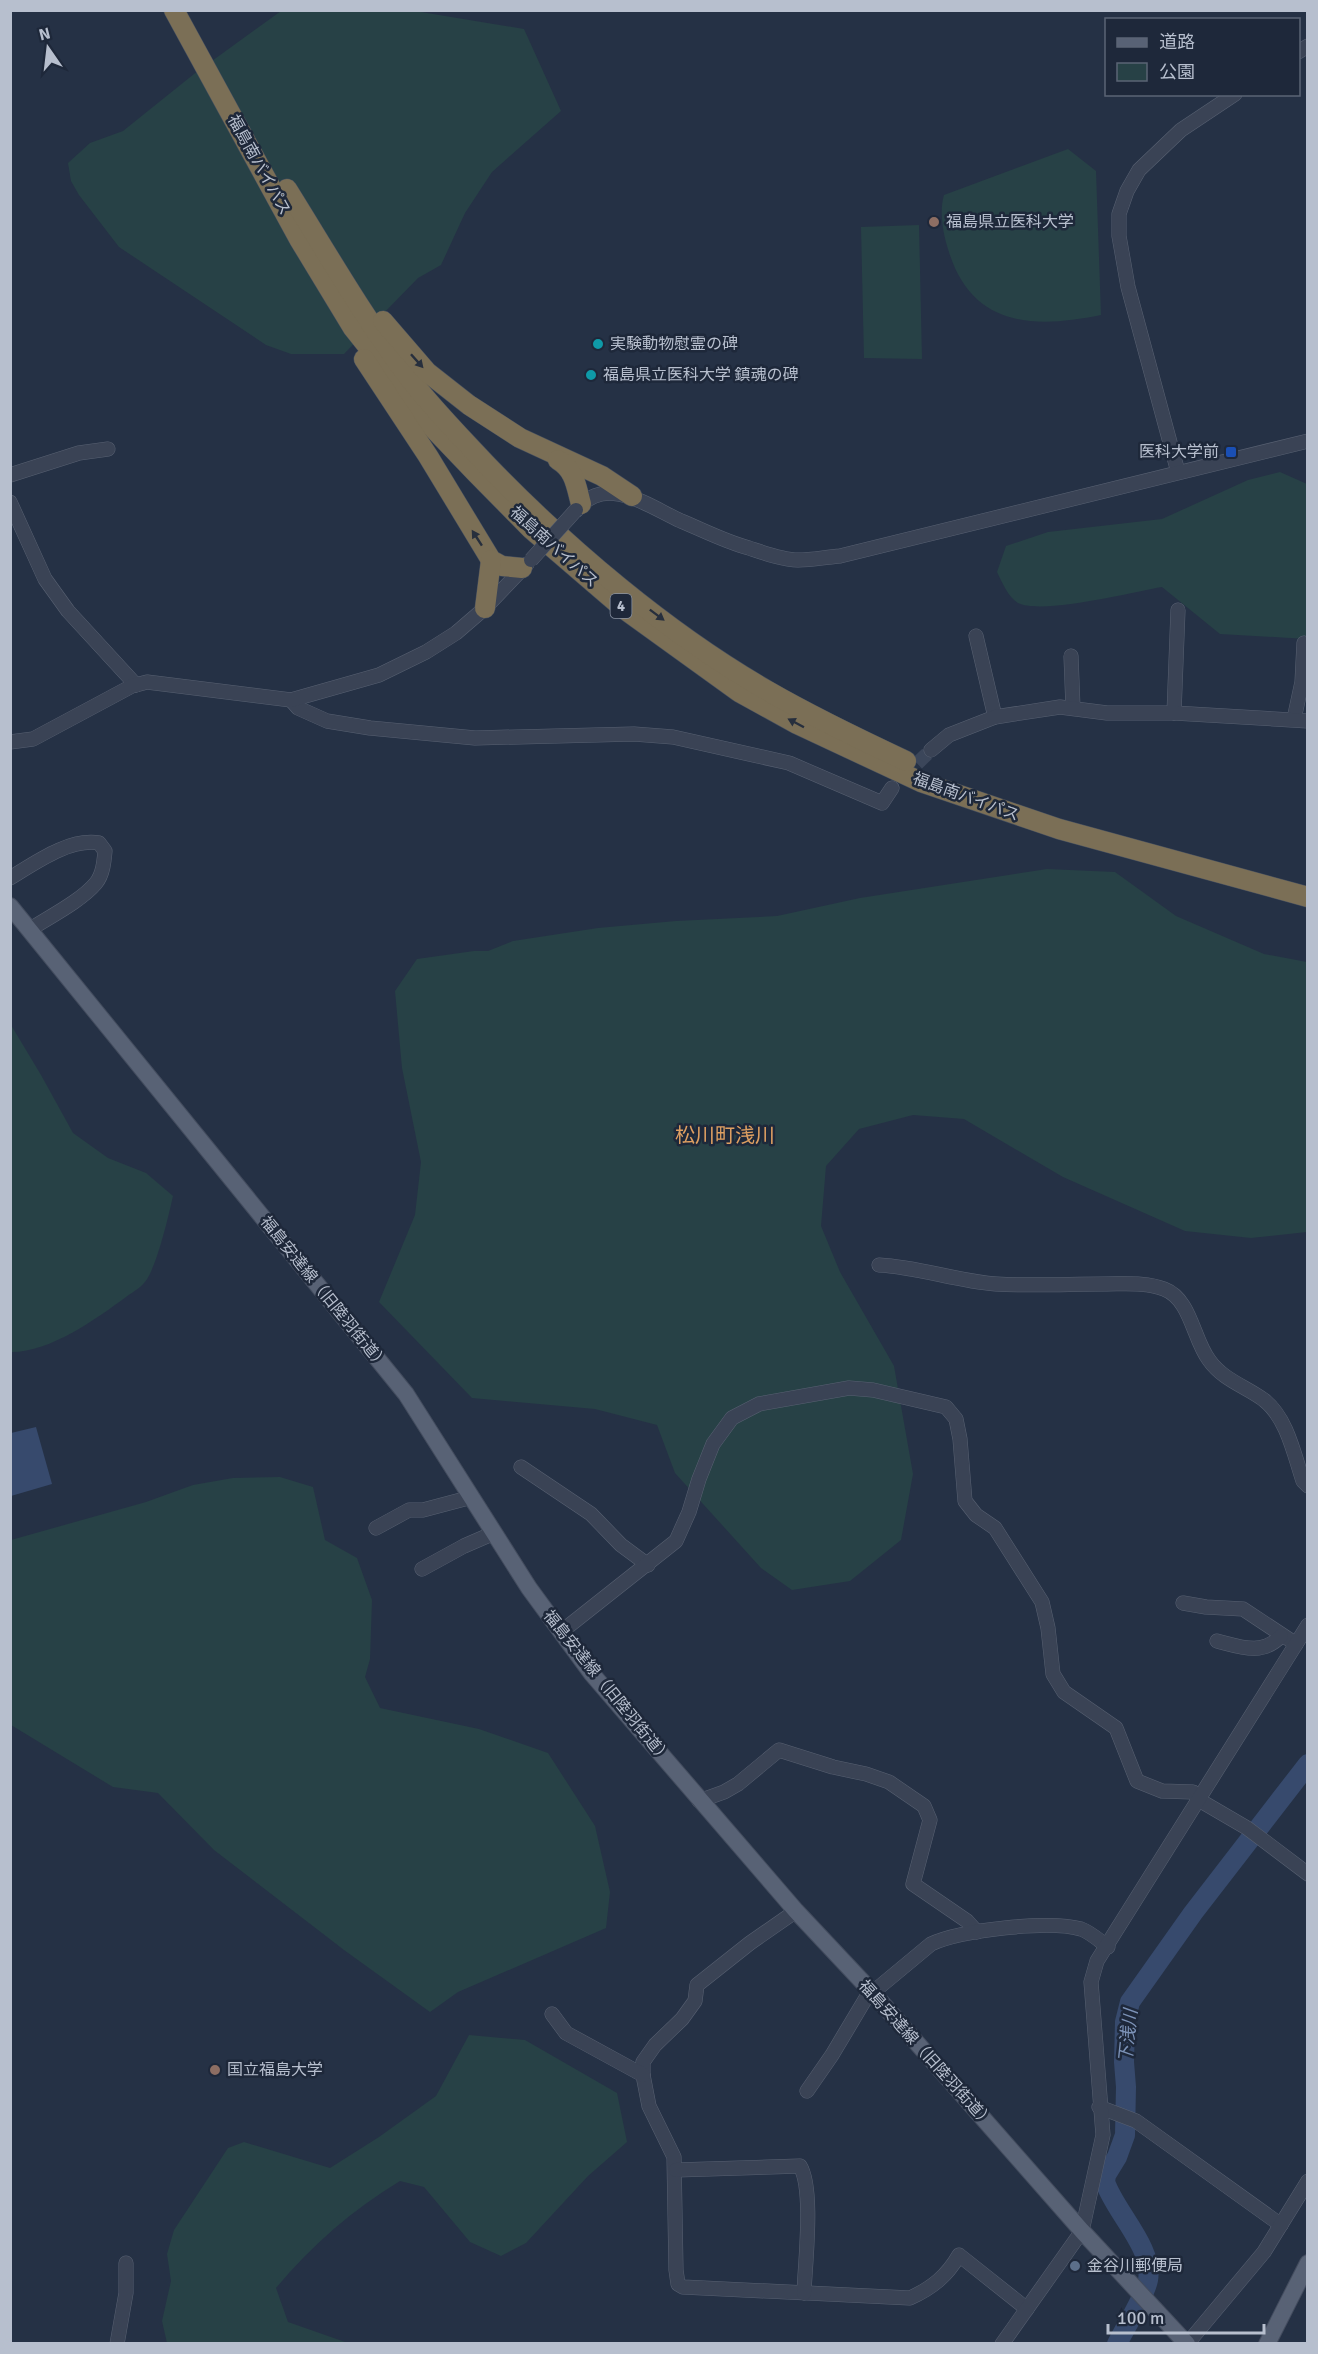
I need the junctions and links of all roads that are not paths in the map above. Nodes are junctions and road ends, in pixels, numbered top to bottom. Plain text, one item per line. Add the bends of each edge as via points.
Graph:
1 (174, 10) edge
2 (189, 10) edge
3 (1232, 96) edge
4 (278, 198) junction
5 (314, 235) junction
6 (520, 438) junction
7 (1308, 441) edge
8 (108, 449) dead end
9 (1178, 472) junction
10 (10, 475) edge
11 (632, 496) junction
12 (10, 502) edge
13 (578, 507) junction
14 (491, 560) junction
15 (526, 564) junction
16 (485, 608) junction
17 (1178, 610) dead end
18 (976, 636) dead end
19 (1304, 643) dead end
20 (1071, 656) dead end
21 (136, 685) junction
22 (291, 700) junction
23 (1073, 708) junction
24 (1174, 712) junction
25 (995, 717) junction
26 (1301, 720) edge
27 (10, 742) edge
28 (931, 750) tunnel mouth
29 (892, 788) tunnel mouth
30 (10, 878) edge
31 (1308, 885) edge
32 (1308, 897) edge
33 (10, 906) edge
34 (29, 930) junction
35 (879, 1265) dead end
36 (521, 1467) dead end
37 (1308, 1486) edge
38 (472, 1497) junction
39 (376, 1528) dead end
40 (494, 1533) junction
41 (648, 1565) junction
42 (422, 1569) dead end
43 (1183, 1602) dead end
44 (1308, 1625) edge
45 (561, 1632) junction
46 (1281, 1636) junction
47 (1217, 1641) dead end
48 (1296, 1644) junction
49 (1199, 1800) junction
50 (699, 1801) junction
51 (1308, 1874) edge
52 (796, 1911) junction
53 (977, 1932) junction
54 (1108, 1947) junction
55 (873, 1994) junction
56 (552, 2014) dead end
57 (643, 2075) junction
58 (807, 2091) dead end
59 (1099, 2107) junction
60 (676, 2170) junction
61 (1308, 2181) edge
62 (1281, 2225) junction
63 (1082, 2230) junction
64 (126, 2263) dead end
65 (1308, 2263) edge
66 (804, 2293) junction
67 (1027, 2309) junction
68 (117, 2343) edge
69 (1002, 2343) edge
70 (1187, 2343) edge
71 (1266, 2343) edge

1 - 4 highway, 福島南バイパス / 4
2 - 5 highway, 福島南バイパス / 4 via 236,105
3 - 9 street via 1181,130 1139,170 1119,214 1128,287
14 -> 4 highway via 335,312
32 -> 4 highway, 福島南バイパス / 4 via 1059,830 921,782 739,692 574,568 531,530 433,428 353,328
5 -> 6 highway via 427,372
5 -> 31 highway, 福島南バイパス / 4 via 375,331 454,430 562,540 697,645 840,730 1001,800
6 - 11 highway via 602,476
6 - 13 highway via 567,465 574,476
7 - 9 street
8 - 10 street via 79,453
9 - 11 street via 840,556 796,560 747,548
11 - 13 street via 603,494
12 - 21 street via 45,579 68,611
13 - 15 street, bridge
14 - 15 highway via 502,566
14 - 16 highway
15 - 16 street
16 - 22 street via 426,652 379,675
17 - 24 street
18 - 25 street
19 - 26 street
20 - 23 street
21 - 22 street via 147,682 189,686
21 - 27 street via 33,739
22 - 29 street via 298,708 327,721 381,729 475,738 634,734 673,737 789,763 882,803
23 - 24 street via 1107,713
23 - 25 street via 1060,706
24 - 26 street
25 - 28 street via 950,735
30 - 34 street via 64,849 91,842 99,843 105,851 97,882
33 - 34 main road, 福島安達線（旧陸羽街道）
34 - 38 main road, 福島安達線（旧陸羽街道） via 406,1394
35 - 37 street via 993,1284 1142,1284 1164,1288 1175,1294 1185,1309 1202,1349 1220,1374 1265,1400 1277,1415
36 - 41 street via 591,1514 621,1545
38 - 39 street via 409,1510
38 - 40 main road, 福島安達線（旧陸羽街道）
40 - 42 street
40 - 45 main road, 福島安達線（旧陸羽街道）
41 - 45 street
41 - 49 street via 676,1541 713,1444 732,1418 759,1404 849,1388 946,1407 956,1419 965,1501 976,1515 995,1528 1042,1602 1053,1674 1064,1692 1116,1728 1137,1781 1162,1791 1193,1792
43 - 46 street via 1243,1609
44 - 48 street
45 - 50 main road, 福島安達線（旧陸羽街道）
46 - 47 street via 1272,1645 1261,1648
46 - 48 street
48 - 49 street
49 - 51 street via 1252,1832
49 - 54 street
50 - 52 main road, 福島安達線（旧陸羽街道）
50 - 53 street via 738,1784 779,1750 889,1782 924,1806 930,1820 913,1884
52 - 55 main road, 福島安達線（旧陸羽街道）
52 - 57 street via 697,1985 695,2001 643,2062
53 - 54 street via 1051,1924 1083,1930
53 - 55 street via 942,1938 931,1944
54 - 59 street via 1091,1982
55 - 58 street via 866,1998
55 - 63 main road, 福島安達線（旧陸羽街道）
56 - 57 street via 566,2033
57 - 60 street via 649,2106 674,2157
59 - 62 street via 1136,2121
59 - 63 street via 1103,2135
60 - 66 street via 678,2284
60 - 66 street via 800,2166 806,2195
61 - 62 street
62 - 70 street via 1264,2252
63 - 67 street
63 - 70 main road, 福島安達線（旧陸羽街道）
64 - 68 street via 126,2293
65 - 71 main road
66 - 67 street via 910,2298 950,2272 959,2255
67 - 69 street

